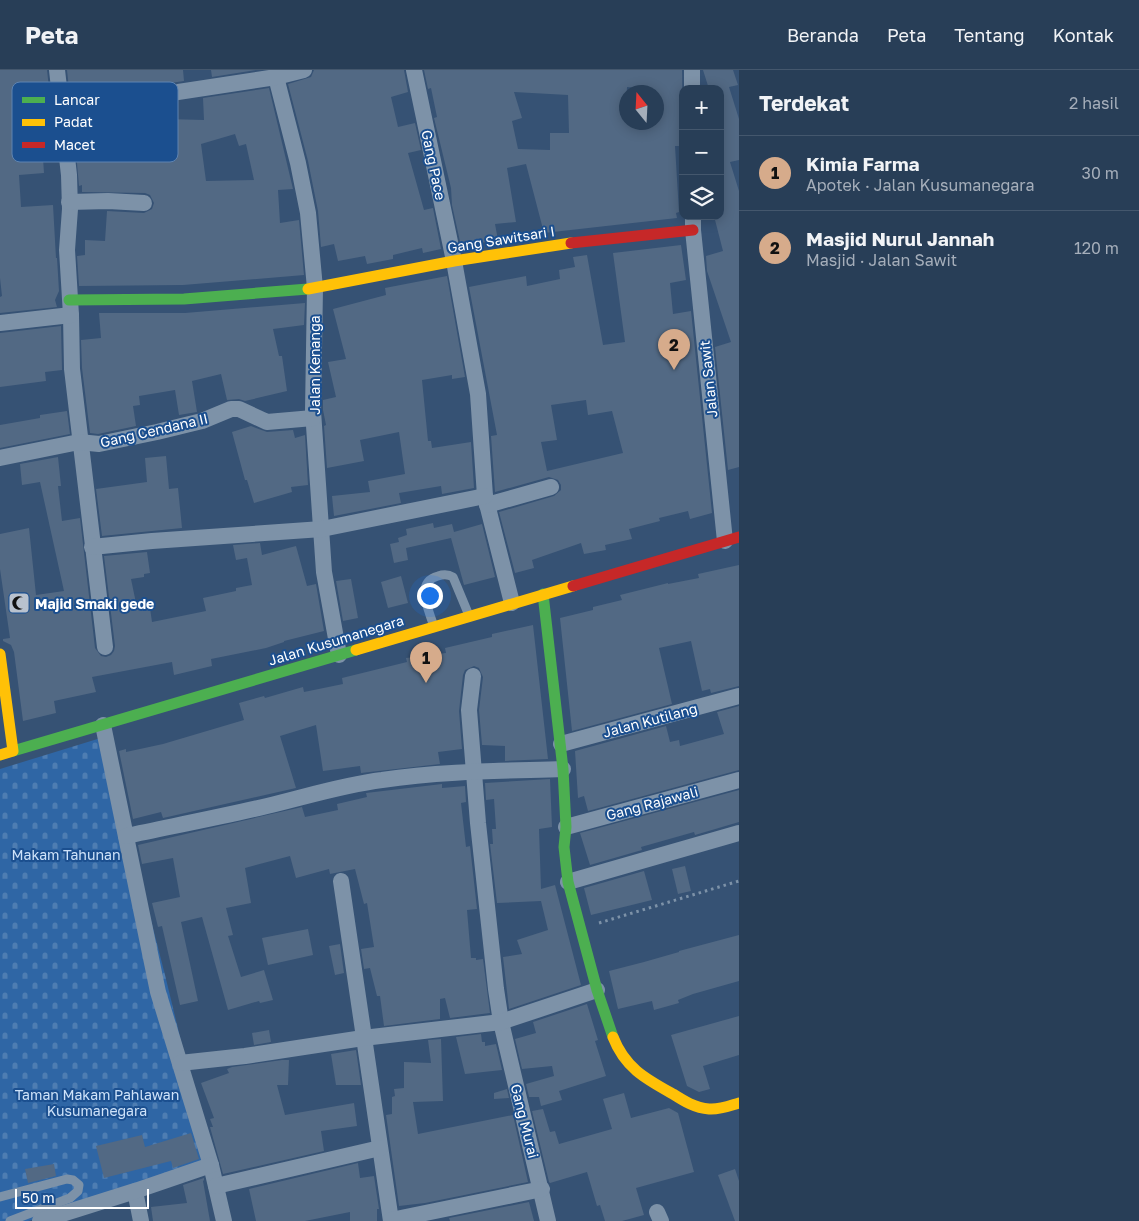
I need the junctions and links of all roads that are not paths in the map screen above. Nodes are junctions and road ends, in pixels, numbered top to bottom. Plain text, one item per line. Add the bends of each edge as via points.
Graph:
1 (304, 70) edge
2 (414, 70) edge
3 (692, 70) edge
4 (253, 75) edge
5 (276, 77) junction
6 (692, 85) edge
7 (178, 89) edge
8 (67, 162) edge
9 (69, 202) junction
10 (144, 202) dead end
11 (693, 223) edge
12 (454, 261) junction
13 (315, 288) junction
14 (70, 307) junction
15 (0, 323) edge
16 (313, 418) junction
17 (79, 442) junction
18 (0, 458) edge
19 (551, 487) dead end
20 (486, 500) junction
21 (322, 530) junction
22 (732, 539) edge
23 (92, 547) junction
24 (543, 594) junction
25 (512, 603) junction
26 (469, 616) junction
27 (434, 627) junction
28 (105, 647) dead end
29 (0, 654) edge
30 (339, 655) junction
31 (473, 676) dead end
32 (739, 696) edge
33 (103, 725) junction
34 (561, 744) junction
35 (13, 751) junction
36 (0, 755) edge
37 (563, 769) junction
38 (474, 772) junction
39 (739, 780) edge
40 (566, 827) junction
41 (739, 833) edge
42 (126, 836) junction
43 (341, 881) dead end
44 (568, 882) junction
45 (598, 990) junction
46 (501, 1022) junction
47 (363, 1038) junction
48 (180, 1063) junction
49 (739, 1103) edge
50 (380, 1148) junction
51 (211, 1165) junction
52 (216, 1186) junction
53 (542, 1189) junction
54 (135, 1192) junction
55 (0, 1197) edge
56 (391, 1220) edge
57 (10, 1221) edge
58 (40, 1221) edge
59 (141, 1221) edge
60 (224, 1221) edge
61 (548, 1221) edge

1 - 5 street
2 - 12 street, Gang Pace
3 - 6 street
4 - 5 street
4 - 7 street
5 - 13 street, Jalan Kenanga via 308,213
8 - 9 street
9 - 10 street
9 - 14 street
11 - 12 street, Gang Sawitsari I
11 - 22 street, Jalan Sawit
12 - 13 street, Gang Sawitsari I
12 - 20 street, Gang Pace via 478,394
13 - 14 street, Gang Sawitsari I
13 - 16 street, Jalan Kenanga
14 - 15 street
14 - 17 street
16 - 17 street, Gang Cendana II via 267,422 230,409 202,421 157,432 100,444
16 - 21 street, Jalan Kenanga
17 - 18 street, Gang Cendana II
17 - 23 street
19 - 20 street
20 - 21 street
20 - 25 street, Gang Pace
21 - 23 street
21 - 30 street, Jalan Kenanga via 324,572
22 - 24 street, Jalan Kusumanegara
23 - 28 street
24 - 25 street, Jalan Kusumanegara
24 - 34 street
25 - 26 street, Jalan Kusumanegara
26 - 27 street, Jalan Kusumanegara
26 - 27 lane via 453,578 444,574 426,584 424,590
27 - 30 street, Jalan Kusumanegara
29 - 35 street
30 - 33 street, Jalan Kusumanegara
31 - 38 street, Gang Murai via 469,710
32 - 34 street, Jalan Kutilang
33 - 35 street, Jalan Kusumanegara
33 - 42 street
34 - 37 street
35 - 36 street, Jalan Kusumanegara
37 - 38 street
37 - 40 street
38 - 42 street via 359,783
38 - 46 street, Gang Murai via 491,954
39 - 40 street, Gang Rajawali
40 - 44 street via 564,847
41 - 44 street
42 - 48 street via 158,992
43 - 47 street
44 - 45 street
45 - 46 street
45 - 49 street via 618,1046 628,1063 642,1076 700,1108 722,1108
46 - 47 street
46 - 53 street, Gang Murai
47 - 48 street
47 - 50 street
48 - 51 street
50 - 52 street
50 - 56 street
51 - 52 street
51 - 54 street
52 - 60 street
53 - 56 street
53 - 61 street, Gang Murai
54 - 58 street
54 - 59 street
55 - 57 lane via 67,1179 79,1185 78,1191 70,1198

